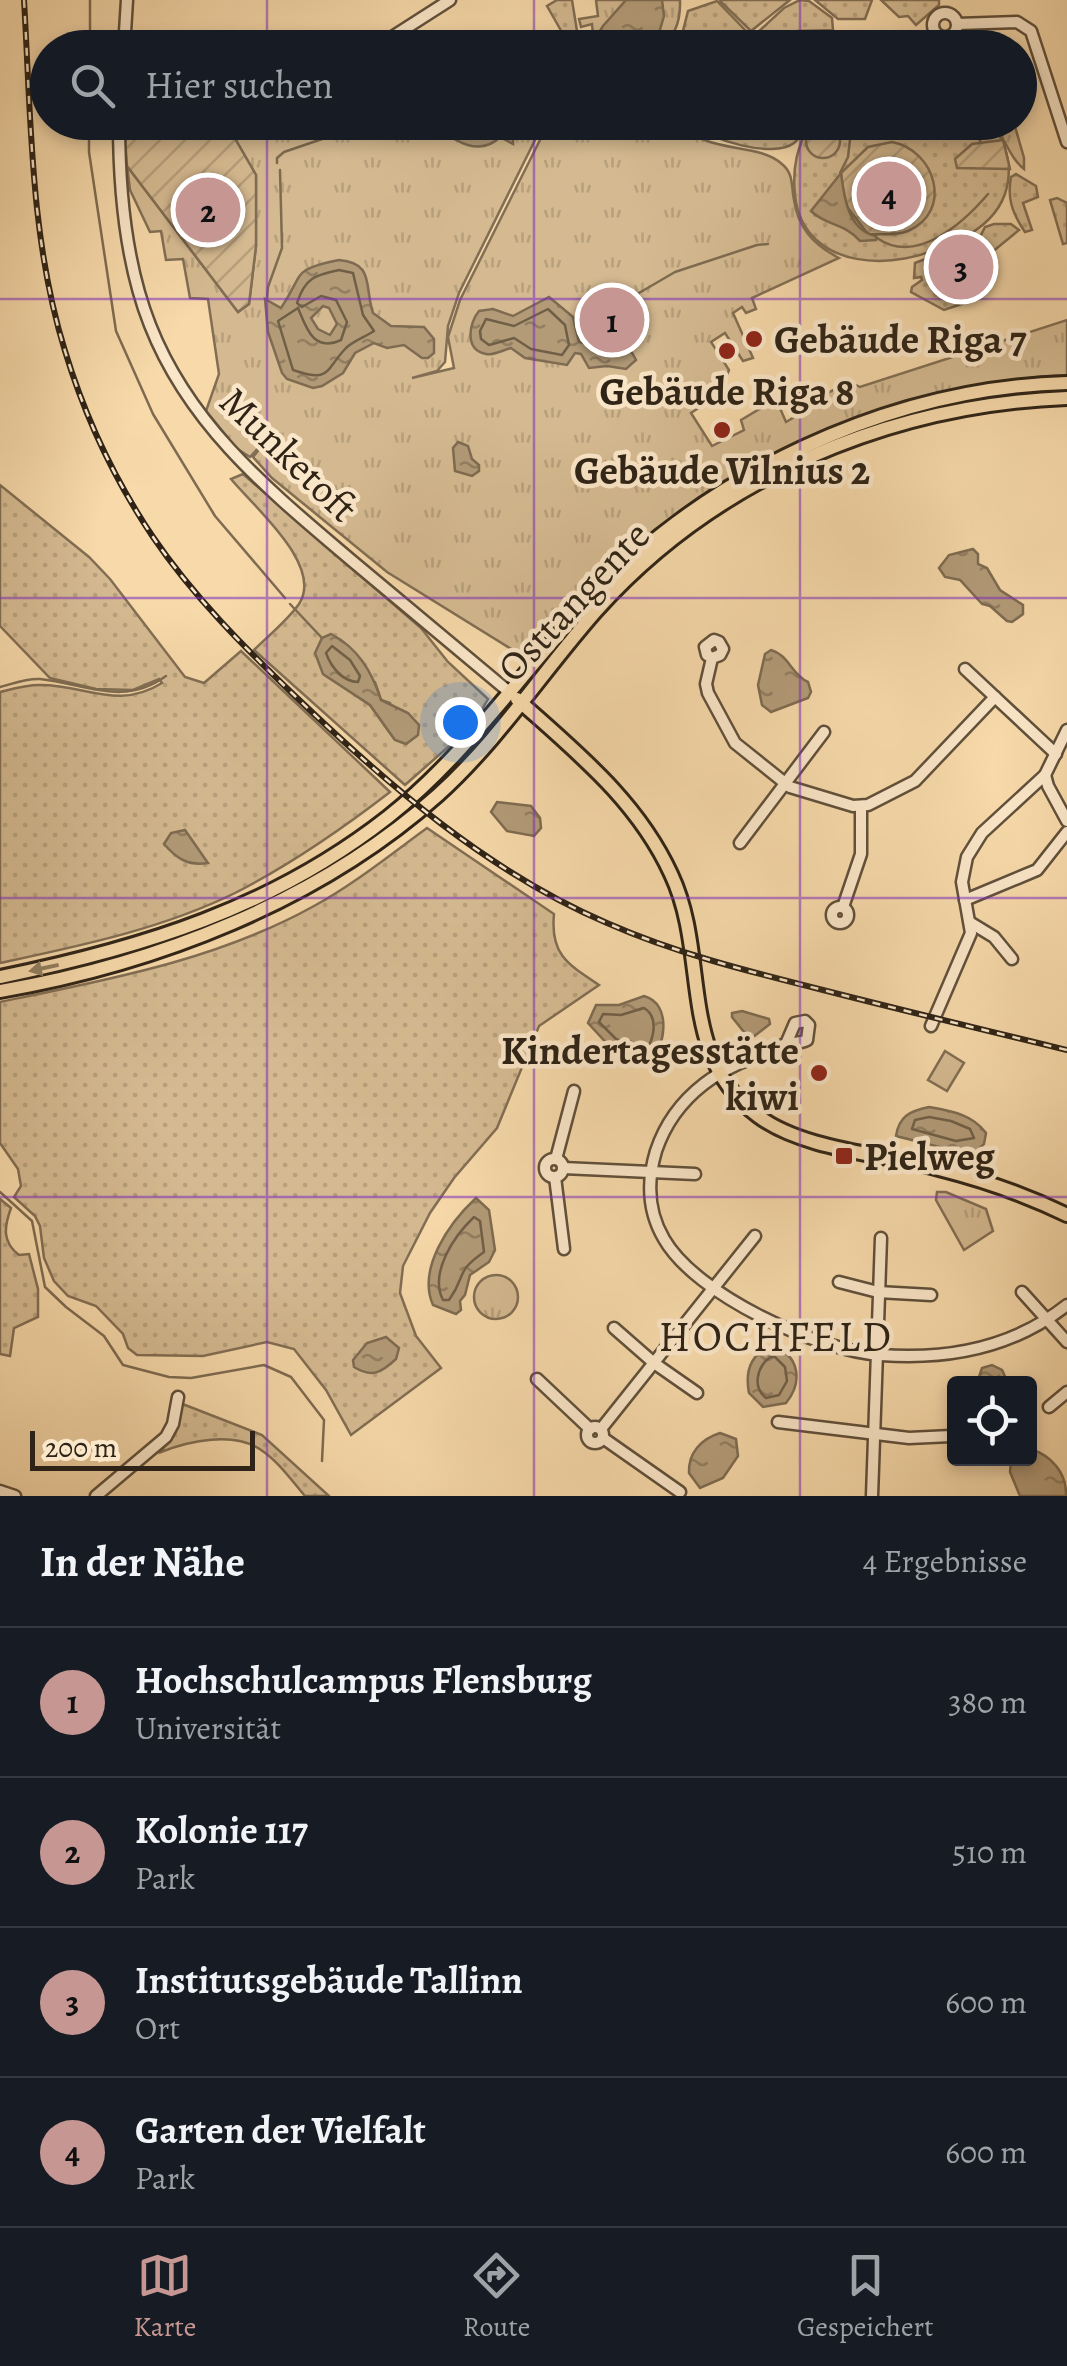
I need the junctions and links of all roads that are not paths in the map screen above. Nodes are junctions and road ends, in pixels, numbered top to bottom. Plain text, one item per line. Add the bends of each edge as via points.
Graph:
1 (127, 0) edge
2 (450, 0) edge
3 (944, 6) edge
4 (957, 24) junction
5 (125, 30) edge
6 (403, 30) edge
7 (936, 30) edge
8 (954, 30) edge
9 (1029, 30) edge
10 (1037, 50) edge
11 (119, 140) edge
12 (1067, 142) edge
13 (1067, 383) edge
14 (1067, 398) edge
15 (712, 658) dead end
16 (965, 669) dead end
17 (509, 692) junction
18 (995, 697) junction
19 (521, 703) junction
20 (1067, 730) edge
21 (824, 732) dead end
22 (1056, 754) junction
23 (1045, 775) junction
24 (784, 783) junction
25 (861, 807) junction
26 (1067, 821) edge
27 (1067, 832) edge
28 (740, 844) dead end
29 (965, 900) junction
30 (843, 908) dead end
31 (971, 923) junction
32 (1012, 959) dead end
33 (0, 977) edge
34 (0, 991) edge
35 (931, 1026) dead end
36 (786, 1044) dead end
37 (718, 1074) junction
38 (574, 1091) dead end
39 (558, 1168) junction
40 (650, 1173) junction
41 (695, 1174) dead end
42 (1067, 1215) edge
43 (754, 1236) dead end
44 (881, 1238) dead end
45 (564, 1249) dead end
46 (839, 1282) dead end
47 (714, 1290) junction
48 (878, 1292) junction
49 (1022, 1292) dead end
50 (931, 1295) dead end
51 (1067, 1305) edge
52 (1049, 1320) junction
53 (614, 1328) dead end
54 (1067, 1342) edge
55 (878, 1356) junction
56 (654, 1364) junction
57 (536, 1379) dead end
58 (1067, 1392) edge
59 (697, 1394) dead end
60 (178, 1398) dead end
61 (1049, 1407) dead end
62 (778, 1422) dead end
63 (598, 1432) junction
64 (876, 1435) junction
65 (947, 1436) edge
66 (0, 1492) edge
67 (680, 1492) dead end
68 (15, 1496) edge
69 (96, 1496) edge
70 (872, 1496) edge

1 - 5 street
2 - 6 street
3 - 4 street
3 - 7 street via 934,20
4 - 8 street
4 - 9 street via 1016,22
10 - 12 street
11 - 17 street, Munketoft via 137,288 157,343 194,408 260,482
13 - 17 main road, Osttangente via 908,409 793,451 746,477 619,572
14 - 19 main road, Osttangente via 970,406 911,420 798,461 750,487 626,580
15 - 24 street via 706,684 729,737
16 - 18 street
17 - 19 main road, Munketoft
17 -> 33 main road, Osttangente via 426,785 292,882 119,951
18 - 22 street
18 - 25 street via 916,781
19 - 34 main road, Osttangente via 438,795 299,891 196,938
19 - 37 main road, Munketoft via 581,755 652,835 684,906 700,1024
20 - 22 street
21 - 24 street
22 - 23 street
23 - 26 street
23 - 29 street via 974,842 963,869
24 - 25 street
24 - 28 street
25 - 30 street via 861,854
27 - 29 street via 1037,870
29 - 31 street
31 - 32 street
31 - 35 street
36 - 37 street
37 - 40 street via 672,1118
37 - 42 main road via 738,1101 792,1135 939,1169
38 - 39 street
39 - 40 street
39 - 45 street
40 - 41 street
40 - 47 street via 653,1215 663,1239
43 - 47 street
44 - 48 street
46 - 48 street
47 - 55 street via 807,1337
47 - 56 street
48 - 50 street
48 - 55 street
49 - 52 street
51 - 52 street
52 - 54 street
52 - 55 street via 978,1350
53 - 56 street
55 - 64 street
56 - 59 street
56 - 63 street
57 - 63 street
58 - 61 street
60 - 69 street via 166,1436
62 - 64 street
63 - 67 street
64 - 65 street
64 - 70 street
66 - 68 street

